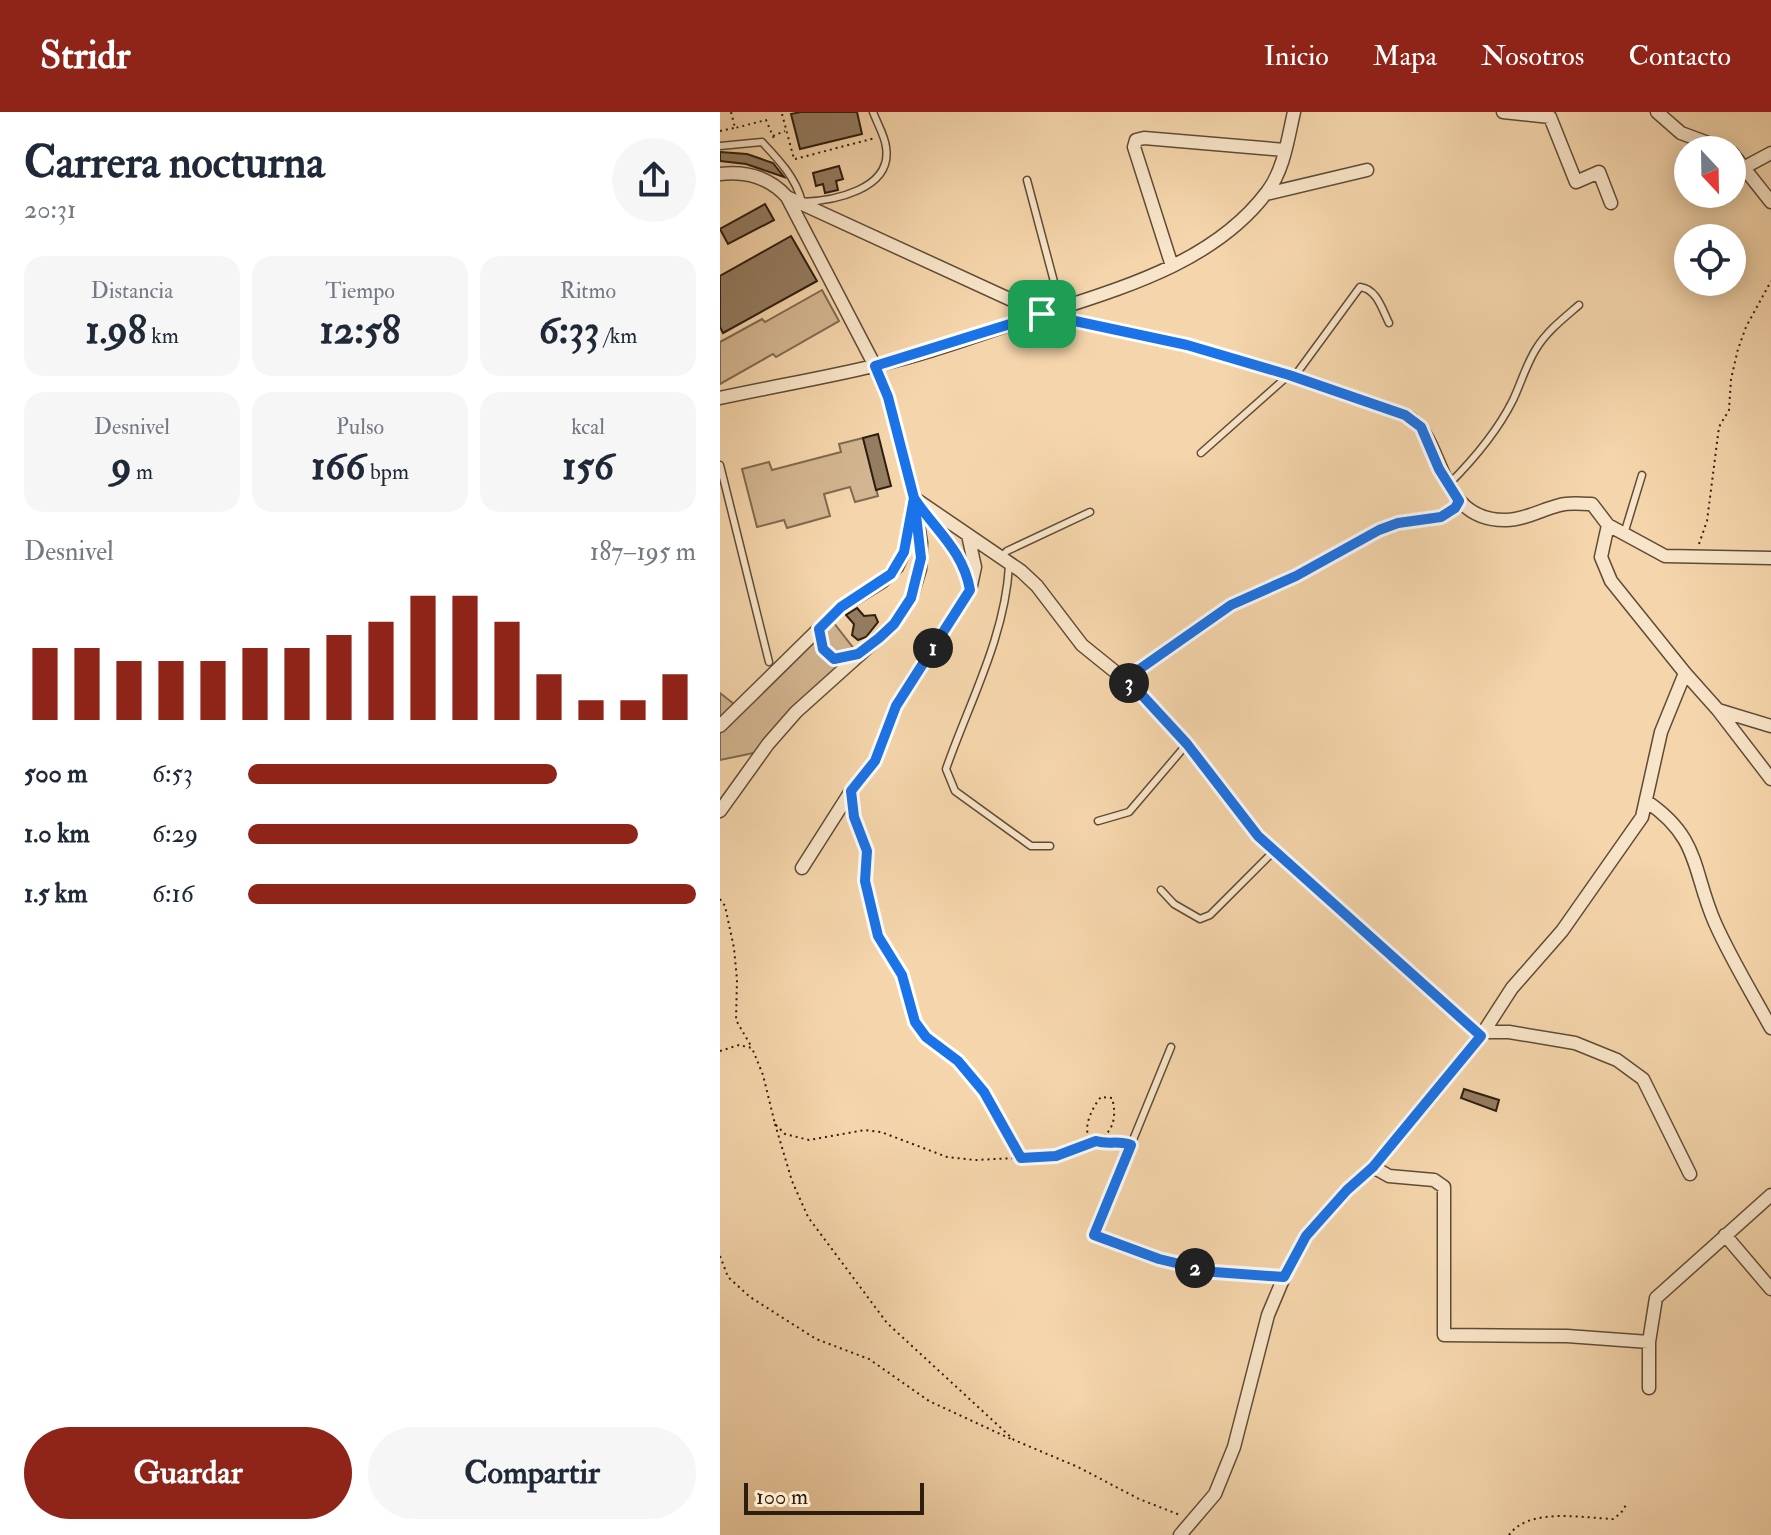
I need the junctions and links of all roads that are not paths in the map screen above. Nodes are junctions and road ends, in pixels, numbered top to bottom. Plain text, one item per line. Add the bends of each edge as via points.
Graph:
1 (873, 112) edge
2 (1294, 112) edge
3 (1503, 112) edge
4 (1657, 112) edge
5 (1689, 136) edge
6 (720, 146) edge
7 (1285, 150) junction
8 (1771, 153) edge
9 (1746, 166) edge
10 (1746, 168) edge
11 (1367, 170) dead end
12 (724, 173) edge
13 (1027, 180) dead end
14 (1266, 194) junction
15 (787, 197) junction
16 (1771, 202) edge
17 (1611, 203) dead end
18 (808, 205) junction
19 (796, 215) junction
20 (1172, 266) junction
21 (1579, 305) dead end
22 (1061, 308) junction
23 (1042, 314) junction
24 (1389, 323) dead end
25 (875, 366) junction
26 (1292, 376) junction
27 (720, 398) edge
28 (1201, 453) dead end
29 (720, 465) edge
30 (1642, 475) dead end
31 (1449, 484) junction
32 (914, 498) junction
33 (1459, 501) junction
34 (1090, 512) dead end
35 (1608, 525) junction
36 (1624, 534) junction
37 (968, 535) junction
38 (1771, 558) edge
39 (1006, 560) junction
40 (769, 662) dead end
41 (1685, 673) junction
42 (1124, 680) junction
43 (1718, 710) junction
44 (720, 726) edge
45 (1771, 726) edge
46 (1187, 744) junction
47 (1771, 779) edge
48 (1646, 801) junction
49 (720, 811) edge
50 (1098, 821) dead end
51 (1050, 846) dead end
52 (1275, 850) junction
53 (802, 868) dead end
54 (1161, 890) dead end
55 (1771, 1028) edge
56 (1483, 1034) junction
57 (1171, 1047) dead end
58 (1373, 1167) junction
59 (1690, 1174) dead end
60 (1771, 1195) edge
61 (1725, 1235) junction
62 (1284, 1277) junction
63 (1771, 1289) edge
64 (1649, 1342) junction
65 (1649, 1388) dead end
66 (1180, 1535) edge

1 - 18 lane via 886,147 885,163 857,192
2 - 7 street
3 - 17 street via 1550,117 1576,182 1599,172
4 - 5 street
6 - 18 lane via 762,142 784,165
7 - 14 street
7 - 20 street via 1136,140
8 - 9 street
10 - 16 street
11 - 14 street
12 - 15 street via 766,180
13 - 22 lane
14 - 20 street via 1234,227
15 - 18 street
15 - 19 street
18 - 19 street
18 - 23 street
19 - 25 street
20 - 22 street
21 - 31 lane via 1537,347 1513,401 1483,447
22 - 23 street
23 - 25 street
23 - 26 street via 1173,342
24 - 26 lane via 1374,293 1360,287
25 - 27 street
25 - 32 street
26 - 28 lane
26 - 31 street via 1415,420
29 - 40 lane
30 - 36 lane
31 - 33 street
32 - 37 street
32 - 44 street via 897,567 841,607
32 - 49 street via 921,558 915,588 894,624 796,712
33 - 35 street via 1483,517 1508,520 1564,504 1592,504
33 - 42 street via 1441,517 1379,530 1231,605
34 - 39 lane via 1007,551
35 - 36 street
35 - 41 street via 1601,557 1611,581
36 - 38 street via 1665,556
37 - 39 street
37 - 53 street via 975,567 970,590 896,706 875,761
39 - 42 street via 1037,586 1082,645
39 - 51 lane via 1008,588 990,653 946,769 955,791 1031,846
41 - 43 street
41 - 48 street via 1661,732
42 - 46 street
43 - 45 street
43 - 47 street
46 - 50 lane via 1129,812
46 - 52 street via 1258,836
48 - 55 street via 1690,845 1714,920
48 - 56 street via 1642,817
52 - 54 lane via 1200,919
52 - 56 street
56 - 58 street
56 - 59 street via 1509,1032 1575,1043 1617,1060 1643,1079
57 - 62 lane via 1094,1235 1214,1272
58 - 62 street via 1306,1236
58 - 64 street via 1389,1176 1434,1180 1444,1187 1444,1335
60 - 61 street
61 - 63 street
61 - 64 street via 1656,1298
62 - 66 street via 1268,1315 1234,1447 1215,1494
64 - 65 street

